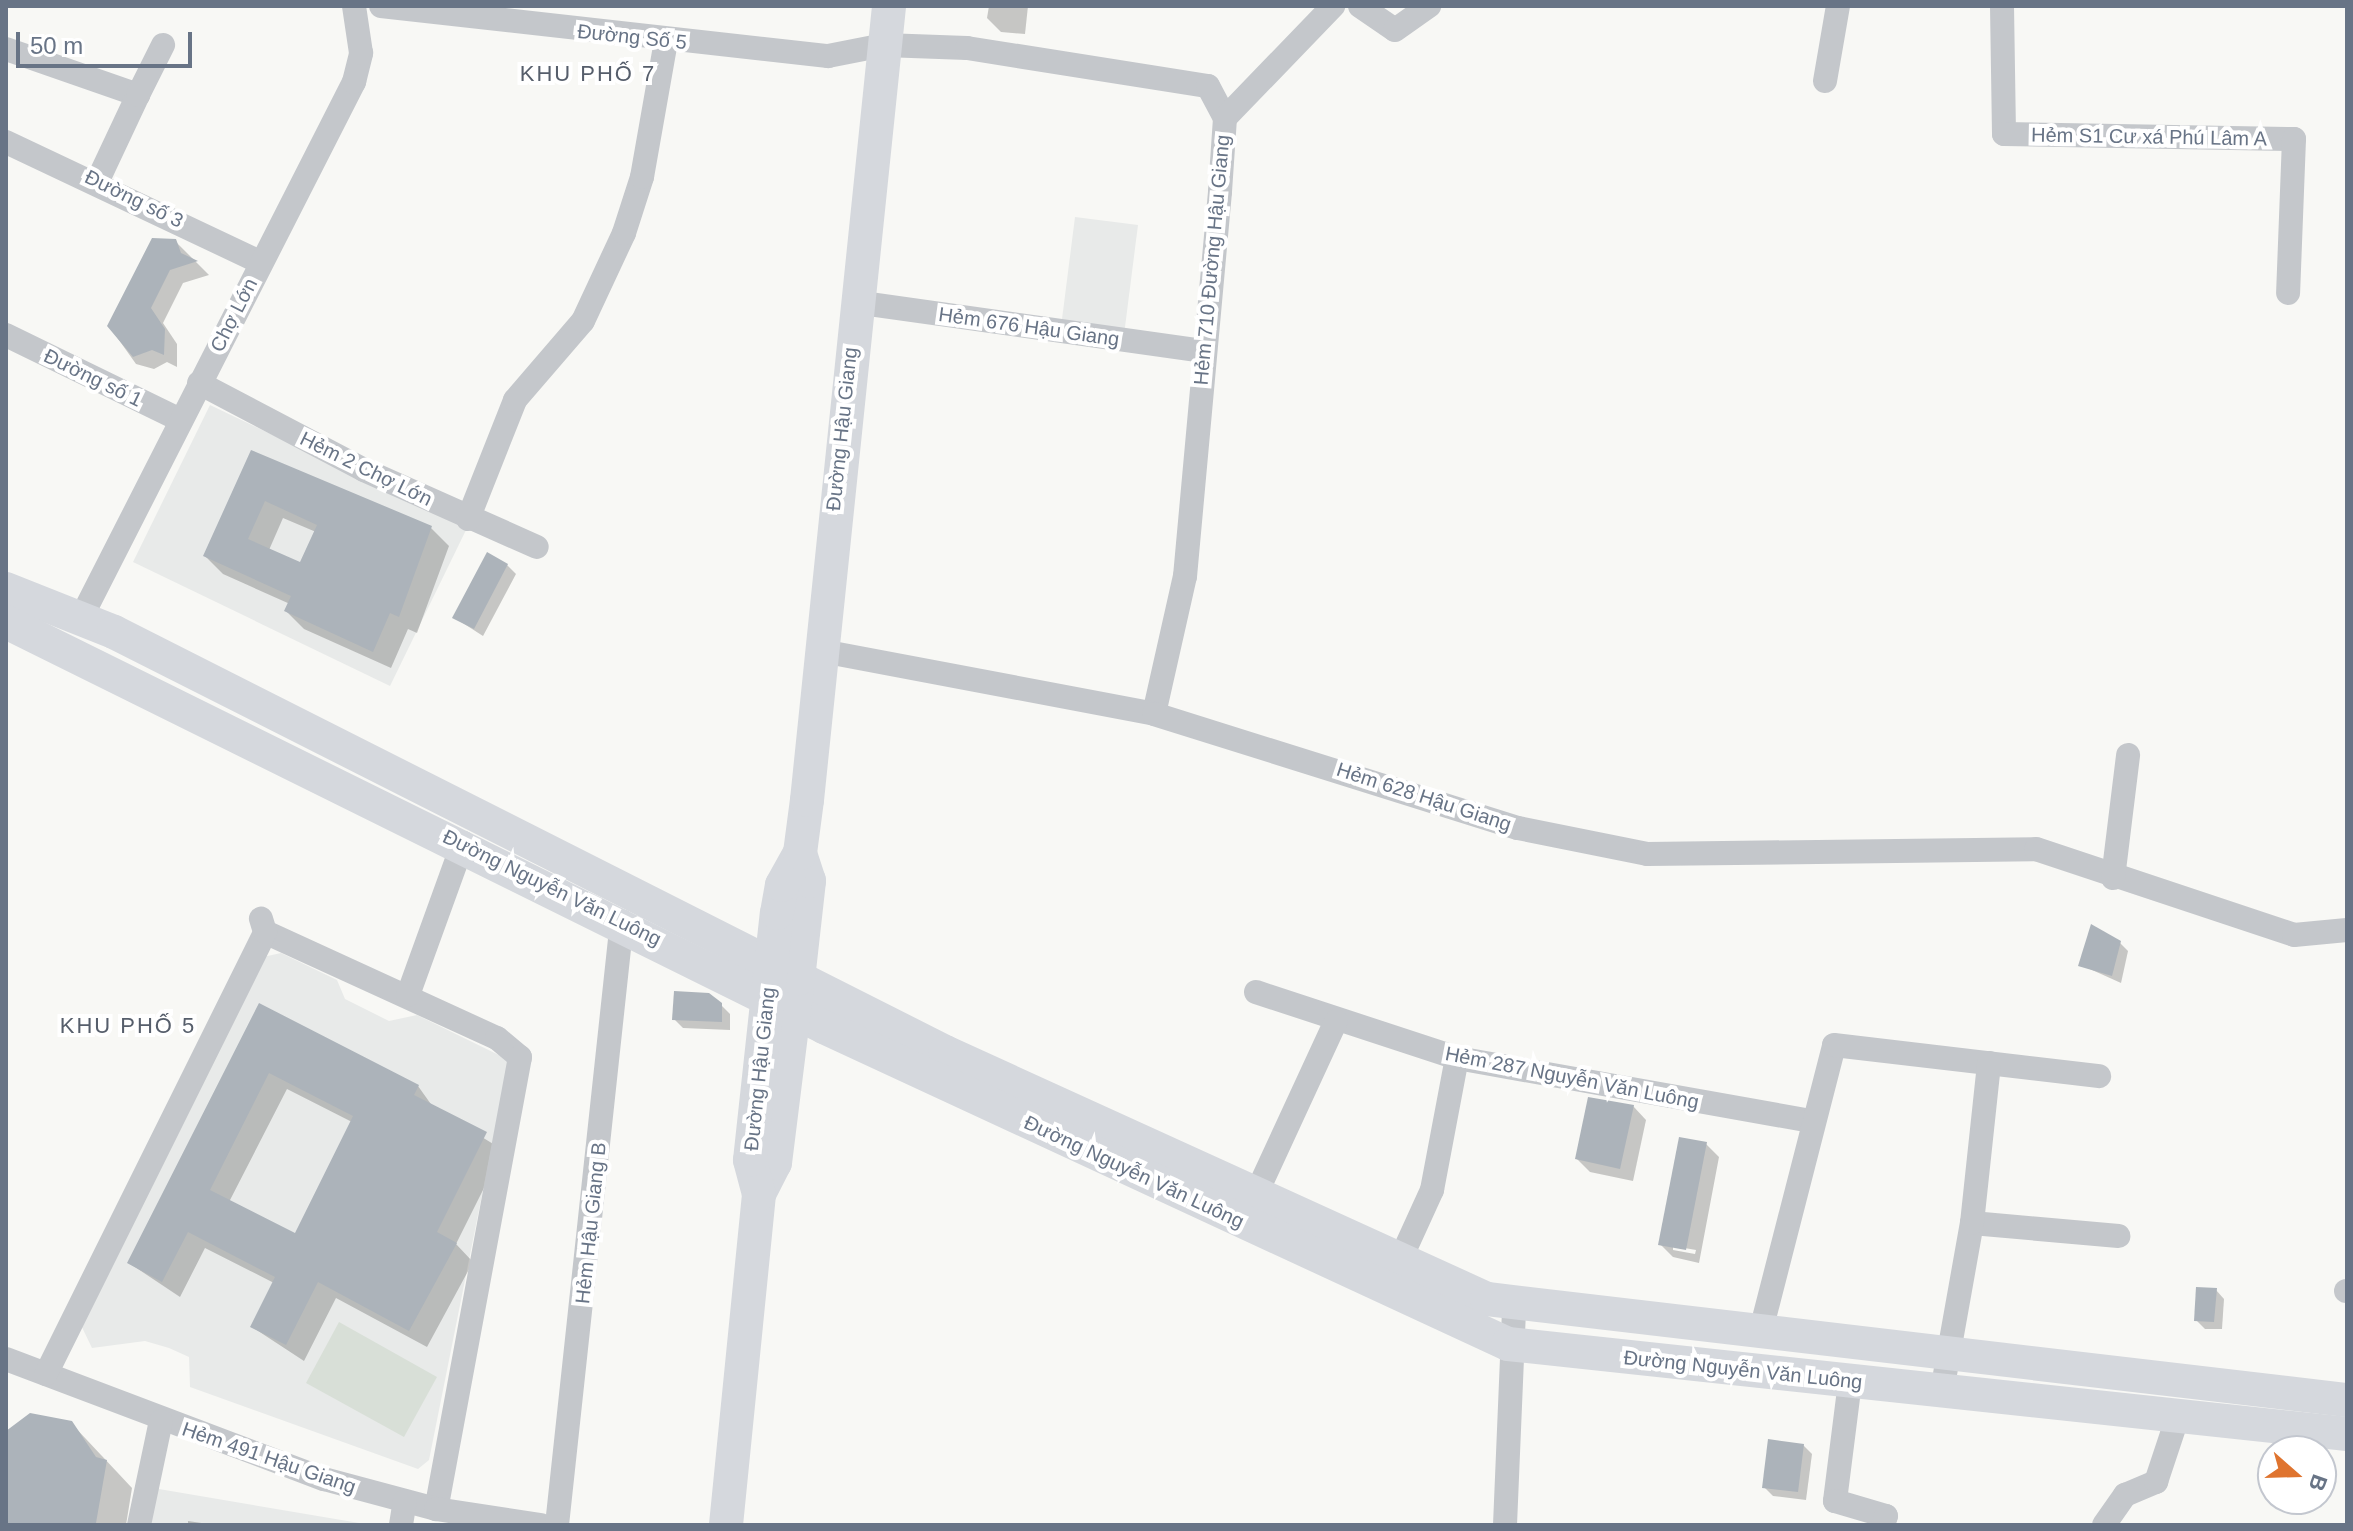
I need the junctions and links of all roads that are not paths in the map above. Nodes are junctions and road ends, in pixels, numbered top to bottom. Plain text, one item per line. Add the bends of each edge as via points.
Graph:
1 (354, 6) edge
2 (381, 6) edge
3 (889, 6) edge
4 (1333, 6) edge
5 (1360, 6) edge
6 (1429, 6) edge
7 (1838, 6) edge
8 (2002, 6) edge
9 (508, 15) edge
10 (666, 41) junction
11 (163, 45) dead end
12 (884, 45) junction
13 (6, 49) edge
14 (1825, 81) dead end
15 (138, 95) junction
16 (1225, 118) junction
17 (6, 142) edge
18 (98, 180) junction
19 (260, 262) junction
20 (2288, 293) dead end
21 (855, 302) junction
22 (6, 335) edge
23 (1203, 351) junction
24 (199, 383) junction
25 (180, 420) junction
26 (468, 519) junction
27 (537, 547) dead end
28 (6, 589) edge
29 (81, 618) junction
30 (11, 632) edge
31 (822, 651) junction
32 (1154, 714) junction
33 (2128, 755) dead end
34 (463, 843) junction
35 (2113, 878) junction
36 (622, 921) junction
37 (2347, 930) edge
38 (783, 989) junction
39 (1256, 992) dead end
40 (408, 995) junction
41 (1336, 1021) junction
42 (1457, 1058) junction
43 (1989, 1063) junction
44 (2099, 1076) dead end
45 (1812, 1121) junction
46 (1257, 1192) junction
47 (1972, 1223) junction
48 (2118, 1236) dead end
49 (1401, 1258) junction
50 (1514, 1306) junction
51 (1760, 1334) junction
52 (1508, 1344) junction
53 (1949, 1355) junction
54 (6, 1359) edge
55 (46, 1374) junction
56 (1850, 1382) junction
57 (1942, 1391) junction
58 (2347, 1400) edge
59 (2178, 1416) junction
60 (161, 1421) junction
61 (2347, 1434) edge
62 (436, 1509) junction
63 (403, 1513) edge
64 (139, 1525) edge
65 (541, 1525) edge
66 (557, 1525) edge
67 (726, 1525) edge
68 (1505, 1525) edge
69 (1883, 1525) edge
70 (2104, 1525) edge

1 - 19 street, Chợ Lớn via 359,67
2 - 9 street, Đường Số 5
3 - 12 main road, Đường Hậu Giang
4 - 16 street
5 - 6 street via 1395,30 1414,23
7 - 14 street
8 - 20 street, Hẻm S1 Cư xá Phú Lâm A via 2004,134 2294,139
9 - 10 street, Đường Số 5
10 - 12 street, Đường Số 5 via 828,56
10 - 26 street via 642,177 624,233 583,321 515,400
11 - 15 street
12 - 16 street, Hẻm 710 Đường Hậu Giang via 967,48 1196,80 1217,95
12 - 21 main road, Đường Hậu Giang
13 - 15 street
15 - 18 street
16 - 23 street, Hẻm 710 Đường Hậu Giang
17 - 18 street, Đường số 3
18 - 19 street, Đường số 3
19 - 24 street, Chợ Lớn
21 - 23 street, Hẻm 676 Hậu Giang
21 - 31 main road, Đường Hậu Giang
22 - 25 street, Đường số 1
23 - 32 street, Hẻm 710 Đường Hậu Giang via 1185,576
24 - 25 street, Chợ Lớn
24 - 26 street, Hẻm 2 Chợ Lớn
25 - 29 street, Chợ Lớn
26 - 27 street, Hẻm 2 Chợ Lớn
28 - 29 main road, Đường Nguyễn Văn Luông
29 - 38 main road, Đường Nguyễn Văn Luông via 627,885
30 - 34 main road, Đường Nguyễn Văn Luông
31 - 32 street, Hẻm 628 Hậu Giang
31 - 38 main road, Đường Hậu Giang via 800,853 809,881
32 - 35 street, Hẻm 628 Hậu Giang via 1518,828 1647,854 2036,849
33 - 35 street
34 - 36 main road, Đường Nguyễn Văn Luông
34 - 40 street
35 - 37 street via 2294,935
36 - 38 main road, Đường Nguyễn Văn Luông
36 - 66 street, Hẻm Hậu Giang B
38 - 46 main road, Đường Nguyễn Văn Luông
38 - 52 main road, Đường Nguyễn Văn Luông
38 - 67 main road, Đường Hậu Giang via 750,1160 759,1194
39 - 41 street, Hẻm 287 Nguyễn Văn Luông
40 - 55 street via 263,926
40 - 62 street via 497,1038 520,1057
41 - 42 street, Hẻm 287 Nguyễn Văn Luông
41 - 46 street
42 - 45 street, Hẻm 287 Nguyễn Văn Luông
42 - 49 street via 1432,1190
43 - 44 street
43 - 45 street via 1834,1045
43 - 47 street
45 - 51 street
46 - 49 main road, Đường Nguyễn Văn Luông
47 - 48 street
47 - 53 street
49 - 50 main road, Đường Nguyễn Văn Luông
50 - 51 main road, Đường Nguyễn Văn Luông
50 - 52 street
51 - 53 main road, Đường Nguyễn Văn Luông
52 - 56 main road, Đường Nguyễn Văn Luông
52 - 68 street
53 - 57 street
53 - 58 main road, Đường Nguyễn Văn Luông
54 - 55 street, Hẻm 491 Hậu Giang
55 - 60 street, Hẻm 491 Hậu Giang
56 - 57 main road, Đường Nguyễn Văn Luông
56 - 69 street via 1835,1501 1886,1516
57 - 59 main road, Đường Nguyễn Văn Luông
59 - 61 main road, Đường Nguyễn Văn Luông
59 - 70 street via 2156,1482 2125,1495
60 - 63 street, Hẻm 491 Hậu Giang
60 - 64 street
62 - 63 street, Hẻm 491 Hậu Giang
62 - 65 street, Hẻm 491 Hậu Giang

